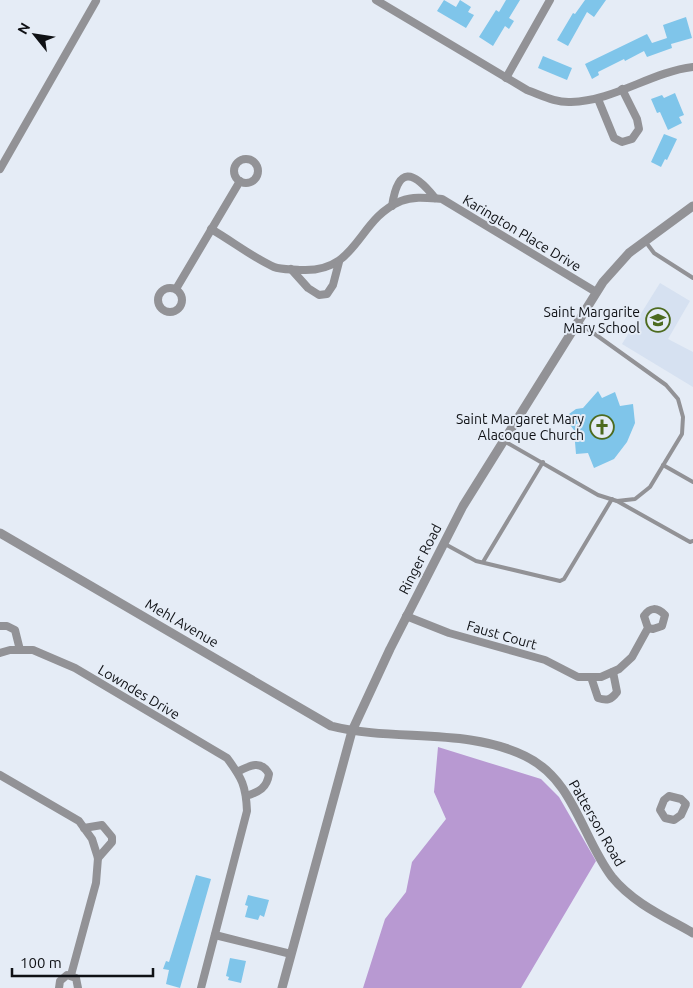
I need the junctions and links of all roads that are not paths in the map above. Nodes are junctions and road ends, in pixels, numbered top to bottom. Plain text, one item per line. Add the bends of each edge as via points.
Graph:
1 (376, 0) edge
2 (550, 0) edge
3 (96, 1) edge
4 (693, 67) edge
5 (506, 78) junction
6 (622, 89) junction
7 (598, 99) junction
8 (0, 170) edge
9 (240, 181) dead end
10 (435, 198) junction
11 (392, 206) junction
12 (693, 206) edge
13 (211, 229) junction
14 (645, 241) junction
15 (339, 262) junction
16 (291, 269) junction
17 (693, 278) edge
18 (176, 289) dead end
19 (596, 292) junction
20 (578, 322) junction
21 (504, 441) junction
22 (543, 462) junction
23 (663, 465) junction
24 (693, 482) edge
25 (612, 499) junction
26 (616, 500) junction
27 (0, 533) edge
28 (693, 542) edge
29 (443, 543) junction
30 (483, 562) junction
31 (406, 616) junction
32 (0, 626) edge
33 (648, 628) dead end
34 (20, 650) junction
35 (0, 653) edge
36 (613, 672) junction
37 (590, 677) junction
38 (352, 731) junction
39 (237, 772) junction
40 (0, 775) edge
41 (246, 796) junction
42 (84, 828) junction
43 (98, 858) junction
44 (693, 933) edge
45 (215, 935) junction
46 (291, 954) junction
47 (71, 975) junction
48 (60, 988) edge
49 (78, 988) edge
50 (201, 988) edge
51 (282, 988) edge

1 - 5 street
2 - 5 street
3 - 8 street
4 - 6 street
5 - 7 street via 548,98 570,102
6 - 7 street
6 - 7 street via 637,119 639,130 632,139 622,142 614,138
9 - 13 street
10 - 11 street, Karington Place Drive via 413,198
10 - 11 street, Karington Place Drive via 416,178 408,176 401,178 396,186
10 - 19 street, Karington Place Drive via 442,199
11 - 15 street, Karington Place Drive via 374,220
12 - 14 street, Ringer Road
13 - 16 street via 276,268
13 - 18 street
14 - 17 lane via 654,253
14 - 19 street, Ringer Road via 621,261
15 - 16 street via 327,268
15 - 16 street, Karington Place Drive via 327,294 319,295 308,288
19 - 20 street, Ringer Road
20 - 21 street, Ringer Road
20 - 23 lane via 666,385 678,399 683,417 682,434
21 - 22 lane
21 - 29 street, Ringer Road
22 - 25 lane
22 - 30 lane
23 - 24 lane
23 - 26 lane via 650,487 635,499
25 - 26 lane
25 - 30 lane via 560,582
26 - 28 lane
27 - 38 street, Mehl Avenue via 331,726
29 - 30 lane
29 - 31 street, Ringer Road
31 - 37 street, Faust Court via 449,633 545,660 578,677
31 - 38 street, Ringer Road
32 - 34 street via 15,630
33 - 36 street, Faust Court via 632,657
34 - 35 street, Lowndes Drive
34 - 39 street, Lowndes Drive via 33,650 75,668 227,758
36 - 37 street, Faust Court
36 - 37 street via 617,692 606,700 598,698
38 - 44 street, Patterson Road via 480,742 532,760 559,785 606,867 622,888
38 - 46 street, Ringer Road
39 - 41 street, Lowndes Drive via 242,778
39 - 41 street via 259,764 270,774 267,784
40 - 42 street via 79,821
41 - 45 street, Lowndes Drive via 247,811
42 - 43 street via 92,839
42 - 43 street via 102,826 112,837 112,842
43 - 47 street via 96,883
45 - 46 street
45 - 50 street, Lowndes Drive
46 - 51 street, Ringer Road
47 - 48 street via 62,978
47 - 49 street via 78,981

